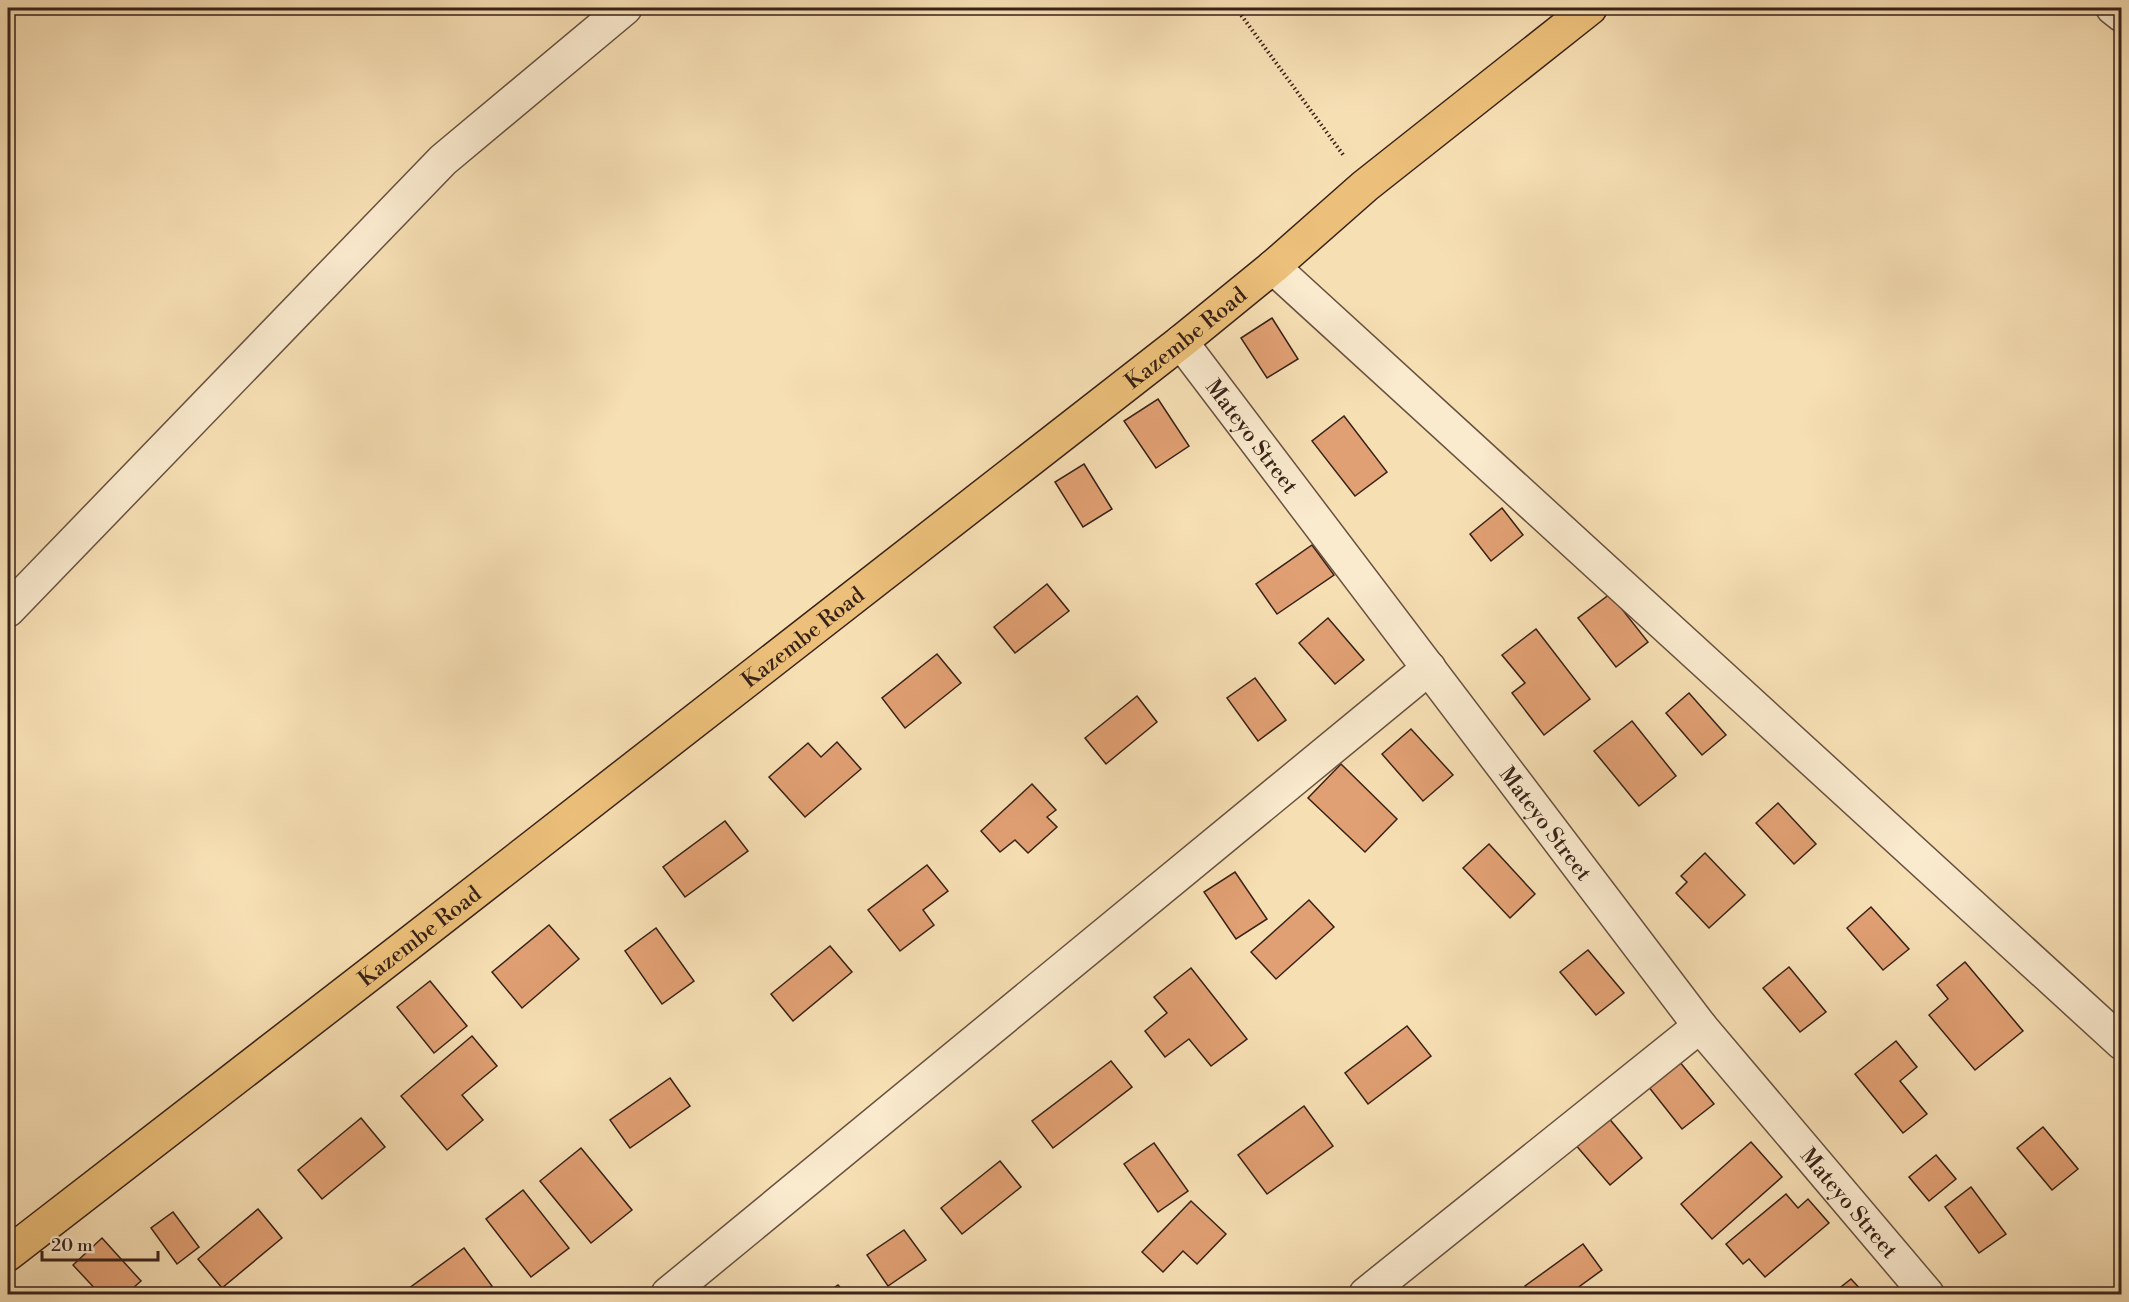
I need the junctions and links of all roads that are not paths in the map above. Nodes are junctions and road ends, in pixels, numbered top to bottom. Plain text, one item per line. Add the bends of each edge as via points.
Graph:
1 (626, 8) edge
2 (1590, 8) edge
3 (2113, 8) edge
4 (2121, 15) edge
5 (1273, 267) junction
6 (1181, 342) junction
7 (8, 610) edge
8 (1429, 668) junction
9 (1700, 1026) junction
10 (2121, 1043) edge
11 (8, 1254) edge
12 (668, 1294) edge
13 (1366, 1294) edge
14 (1927, 1294) edge

1 - 7 street via 443,160
2 - 5 main road, Kazembe Road via 1365,186
3 - 4 street
5 - 6 main road, Kazembe Road
5 - 10 street
6 - 8 street, Mateyo Street
6 - 11 main road, Kazembe Road
8 - 9 street, Mateyo Street
8 - 12 street
9 - 13 street
9 - 14 street, Mateyo Street

